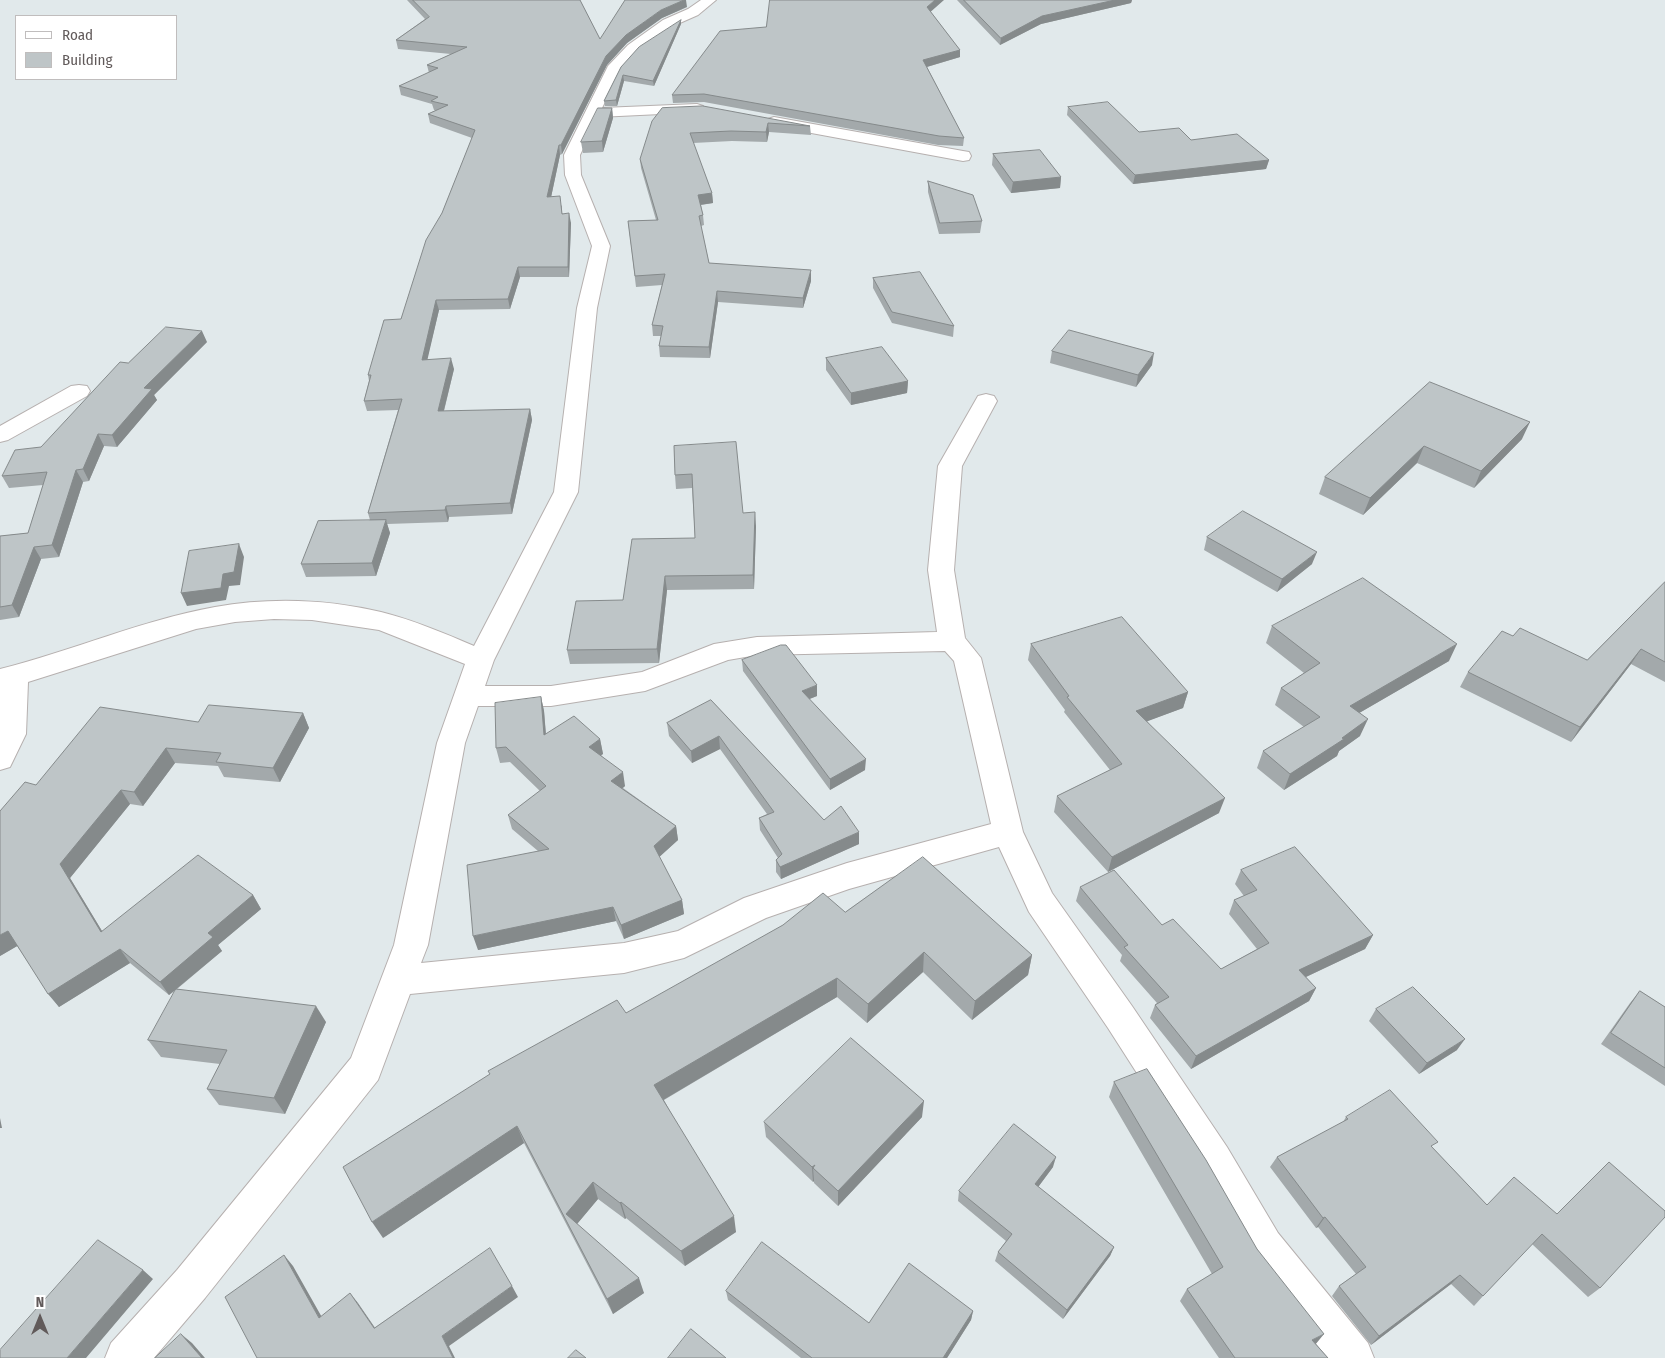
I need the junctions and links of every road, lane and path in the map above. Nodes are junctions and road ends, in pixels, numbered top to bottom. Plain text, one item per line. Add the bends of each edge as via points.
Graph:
1 (709, 0) edge
2 (712, 110) edge
3 (591, 112) junction
4 (755, 118) edge
5 (963, 156) dead end
6 (79, 391) dead end
7 (986, 401) dead end
8 (0, 435) edge
9 (952, 641) junction
10 (480, 660) junction
11 (7, 678) edge
12 (468, 696) junction
13 (0, 759) edge
14 (1008, 832) junction
15 (397, 980) junction
16 (126, 1358) edge
17 (1353, 1358) edge

1 - 3 street via 633,48 612,68
2 - 3 street
3 - 10 street via 572,155 573,175 601,246 587,308 566,492
4 - 5 street
6 - 8 street
7 - 9 street via 950,466 941,570
9 - 12 street via 757,646 724,651 645,681 551,696
9 - 14 street via 967,658
10 - 11 street via 380,621 312,610 259,610 198,619
10 - 12 street
11 - 13 street via 12,734
12 - 15 street via 451,743 411,945
14 - 15 street via 847,876 755,908 684,944 624,958
14 - 17 street via 1040,902 1214,1160 1264,1247
15 - 16 street via 365,1068 191,1284

